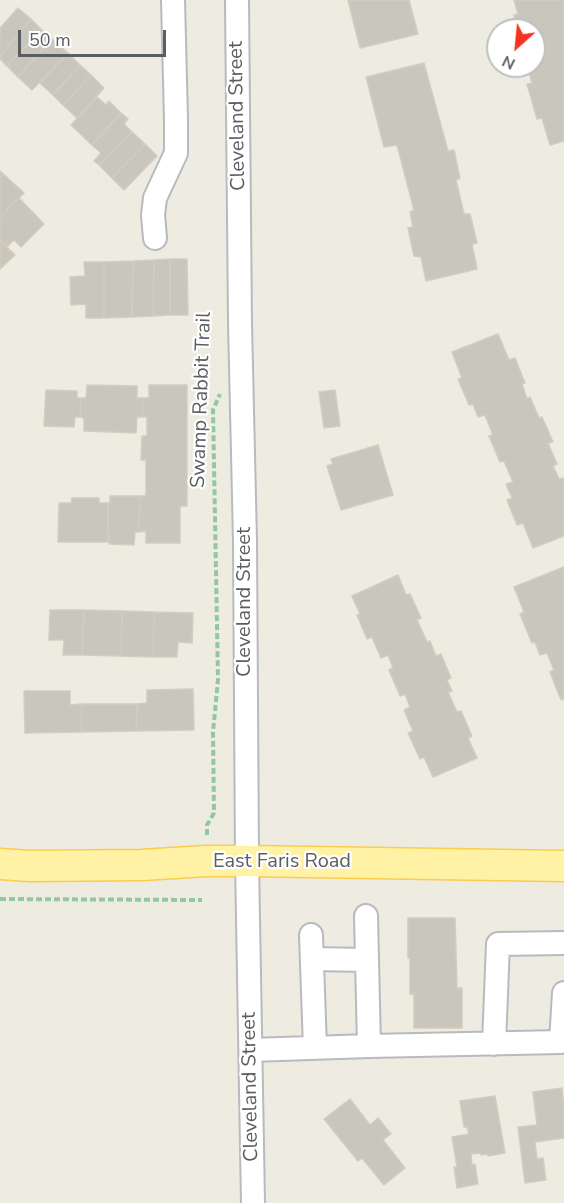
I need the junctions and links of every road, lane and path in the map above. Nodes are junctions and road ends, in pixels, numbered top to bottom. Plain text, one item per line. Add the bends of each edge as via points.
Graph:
1 (173, 0) edge
2 (237, 0) edge
3 (155, 238) dead end
4 (220, 393) dead end
5 (207, 835) dead end
6 (247, 861) junction
7 (0, 864) edge
8 (564, 866) edge
9 (0, 899) edge
10 (201, 900) dead end
11 (366, 916) dead end
12 (311, 935) dead end
13 (564, 944) edge
14 (312, 959) junction
15 (367, 960) junction
16 (564, 993) edge
17 (563, 1042) edge
18 (494, 1044) junction
19 (369, 1046) junction
20 (315, 1048) junction
21 (250, 1050) junction
22 (253, 1203) edge

1 - 3 street via 176,153 155,198
2 - 6 street, Cleveland Street
4 - 5 path, Swamp Rabbit Trail via 213,410 218,680 213,732 214,813 207,825
6 - 7 main road, East Faris Road
6 - 8 main road, East Faris Road
6 - 21 street, Cleveland Street
9 - 10 path
11 - 15 street
12 - 14 street
13 - 18 street via 498,944
14 - 15 street
14 - 20 street
15 - 19 street
16 - 17 street
17 - 18 street
18 - 19 street
19 - 20 street
20 - 21 street
21 - 22 street, Cleveland Street

